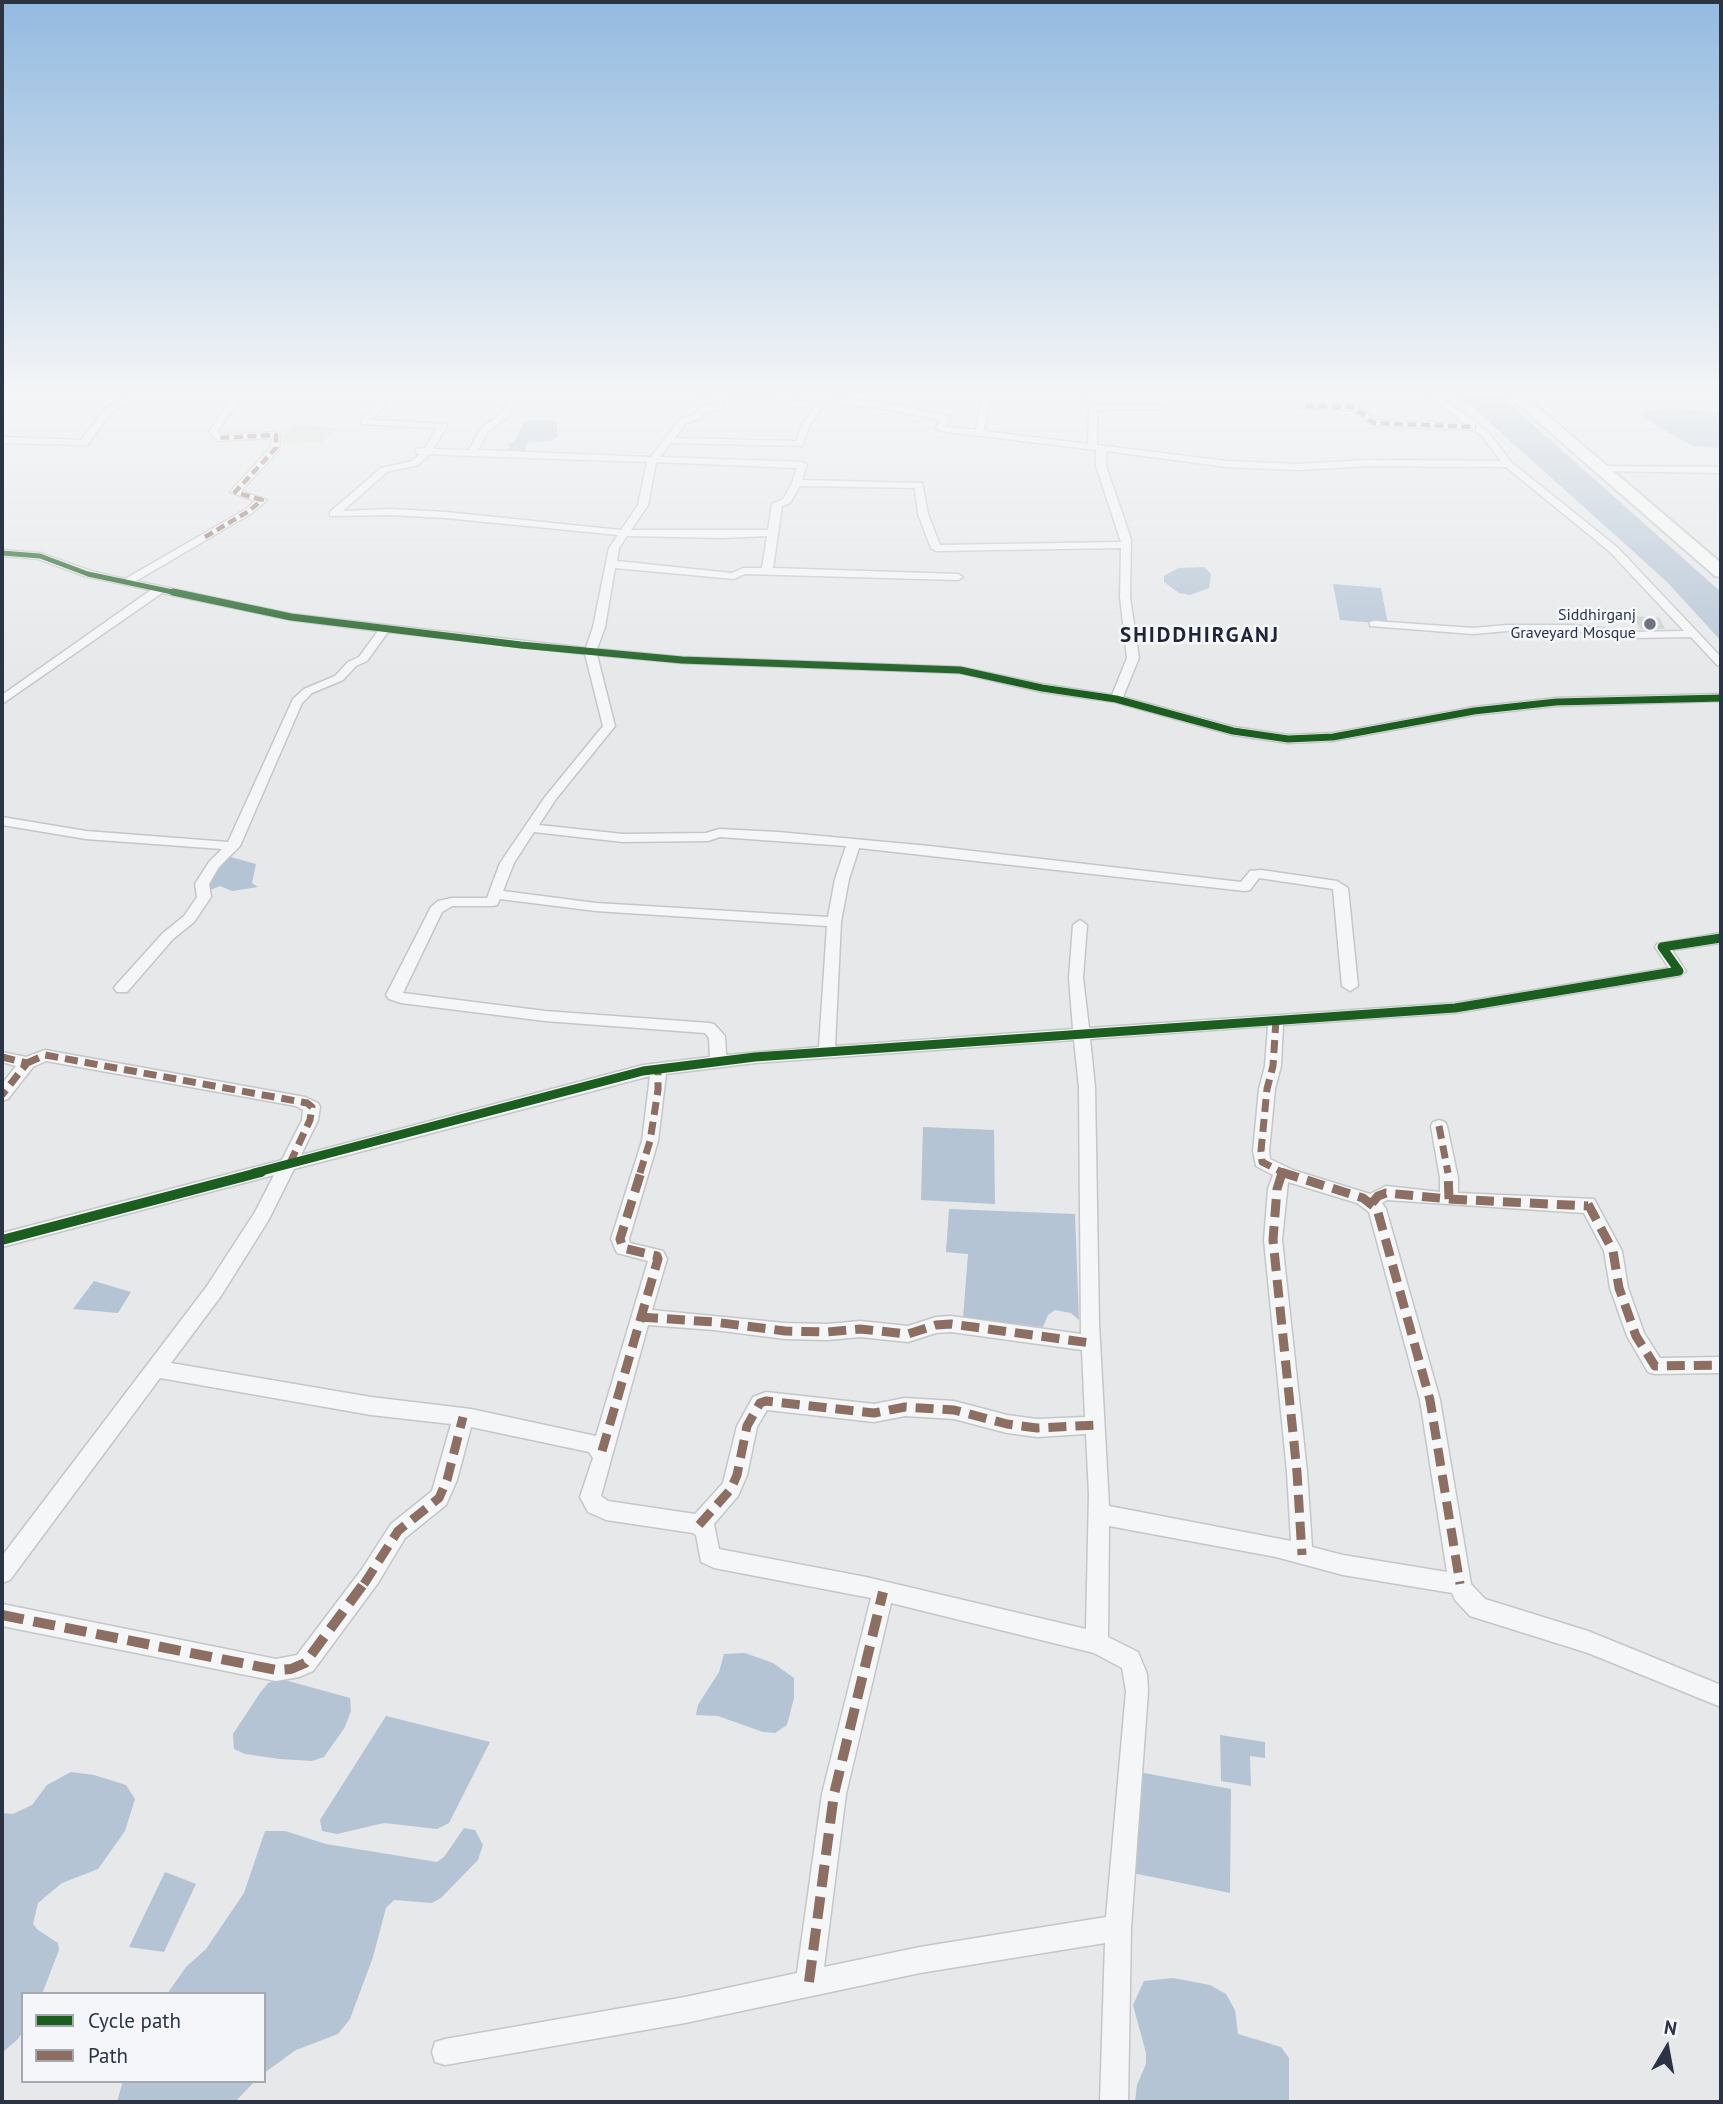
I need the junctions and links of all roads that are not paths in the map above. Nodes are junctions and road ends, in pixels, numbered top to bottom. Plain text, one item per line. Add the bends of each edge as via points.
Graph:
1 (238, 489) edge
2 (361, 489) edge
3 (646, 489) edge
4 (793, 489) edge
5 (920, 489) edge
6 (1109, 489) edge
7 (1539, 489) edge
8 (1625, 489) edge
9 (626, 533) junction
10 (773, 533) junction
11 (1125, 545) junction
12 (2, 553) edge
13 (611, 564) junction
14 (767, 571) junction
15 (1721, 572) edge
16 (958, 577) dead end
17 (128, 581) junction
18 (160, 589) junction
19 (1374, 624) dead end
20 (385, 629) junction
21 (1695, 634) junction
22 (590, 652) junction
23 (1721, 663) edge
24 (1721, 698) edge
25 (1116, 699) junction
26 (2, 700) edge
27 (2, 821) edge
28 (532, 828) junction
29 (853, 845) junction
30 (233, 846) junction
31 (497, 894) junction
32 (834, 922) junction
33 (1080, 925) dead end
34 (1721, 939) edge
35 (1350, 986) dead end
36 (122, 988) dead end
37 (1276, 1020) junction
38 (1082, 1034) junction
39 (827, 1052) junction
40 (2, 1057) edge
41 (718, 1061) junction
42 (27, 1063) junction
43 (658, 1069) junction
44 (2, 1095) edge
45 (1439, 1126) dead end
46 (289, 1165) junction
47 (1282, 1173) junction
48 (1449, 1199) junction
49 (1372, 1203) junction
50 (2, 1240) edge
51 (640, 1317) junction
52 (1091, 1343) junction
53 (1721, 1365) edge
54 (156, 1369) junction
55 (463, 1417) junction
56 (1096, 1425) junction
57 (602, 1451) junction
58 (1099, 1514) junction
59 (699, 1525) junction
60 (1302, 1555) junction
61 (2, 1573) edge
62 (1460, 1584) junction
63 (883, 1591) junction
64 (2, 1615) edge
65 (1097, 1643) junction
66 (1721, 1696) edge
67 (1118, 1928) junction
68 (809, 1983) junction
69 (445, 2052) dead end
70 (1114, 2102) edge

1 - 17 street via 235,492 262,500 249,512
2 - 9 street via 333,513 446,515
3 - 9 street via 643,505
4 - 10 street via 778,504
5 - 11 street via 936,548
6 - 11 street
7 - 21 street via 1613,548
8 - 15 main road
9 - 10 street
9 - 13 street via 614,548
10 - 14 street
11 - 25 street via 1125,597 1133,658
12 - 17 street via 40,556 88,574
13 - 14 street via 734,576 743,571
13 - 22 street
14 - 16 street
17 - 18 street
18 - 20 street via 241,609
18 - 26 street
19 - 21 street via 1473,631 1574,628 1632,635
20 - 22 street
20 - 30 street via 363,659 297,702
21 - 23 street
22 - 25 street via 774,665 945,668
22 - 28 street via 610,726 551,797
24 - 25 street via 1545,703 1308,740 1233,731
27 - 30 street via 86,835
28 - 29 street via 623,838 719,833
28 - 31 street via 506,863
29 - 32 street
29 - 35 street via 1245,887 1255,874 1337,885 1341,888
30 - 36 street via 202,884 204,897 190,919 168,936
31 - 32 street via 596,907
31 - 41 street via 492,902 452,902 436,910 394,995 545,1016 709,1028 717,1036
32 - 39 street
33 - 38 street via 1076,978
34 - 37 street via 1662,947 1679,971 1455,1008
37 - 38 street
37 - 47 street via 1261,1151 1262,1162
38 - 39 street
38 - 52 street via 1088,1111
39 - 41 street
40 - 42 street
41 - 43 street
42 - 44 street
42 - 46 street via 45,1055 307,1103 312,1107 310,1120
43 - 46 street
43 - 51 street via 650,1140 620,1239 623,1248 658,1259
45 - 48 street via 1450,1178
46 - 50 street
46 - 54 street via 241,1250
47 - 49 street
47 - 60 street via 1276,1189 1273,1240
48 - 49 street via 1385,1193
48 - 53 street via 1588,1205 1613,1251 1619,1289 1636,1336 1655,1367
49 - 62 street via 1430,1401
51 - 52 street via 785,1331 860,1329 908,1334 951,1324
51 - 57 street
52 - 56 street
54 - 55 street
54 - 61 street
55 - 57 street via 583,1441
55 - 64 street via 439,1498 398,1531 305,1663 276,1671
56 - 58 street
56 - 59 street via 1037,1428 954,1410 905,1407 874,1413 766,1401 760,1403 747,1426 731,1489
57 - 59 street via 590,1497 595,1505
58 - 60 street
58 - 65 street
59 - 63 street via 706,1530 709,1555 722,1561
60 - 62 street
62 - 66 street via 1463,1594 1487,1612 1588,1642
63 - 65 street
63 - 68 street via 834,1794
65 - 67 street via 1130,1660 1136,1674
67 - 68 street
67 - 70 street
68 - 69 street

